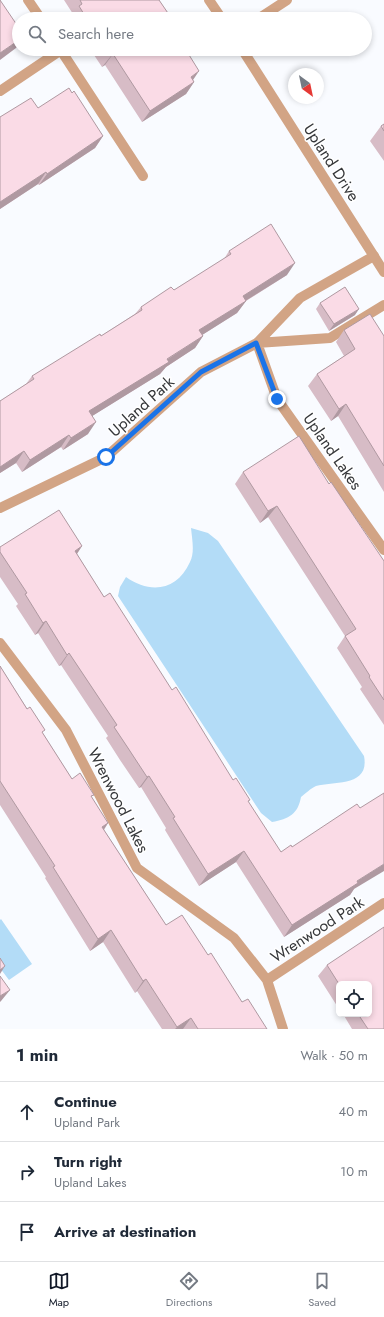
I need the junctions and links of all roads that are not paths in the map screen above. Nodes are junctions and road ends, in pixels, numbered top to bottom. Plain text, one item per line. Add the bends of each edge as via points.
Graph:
1 (28, 0) edge
2 (209, 0) edge
3 (287, 0) edge
4 (36, 12) edge
5 (217, 12) edge
6 (269, 12) edge
7 (52, 56) edge
8 (65, 56) edge
9 (246, 56) edge
10 (0, 91) edge
11 (143, 176) dead end
12 (374, 256) junction
13 (384, 272) edge
14 (384, 306) edge
15 (256, 343) junction
16 (0, 508) edge
17 (384, 550) edge
18 (0, 643) edge
19 (384, 903) edge
20 (267, 980) junction
21 (283, 1029) edge

1 - 4 street
2 - 5 street
3 - 6 street
7 - 10 street
8 - 11 street
9 - 12 street, Upland Drive
12 - 13 street, Upland Drive
12 - 15 street, Upland Park via 300,298
14 - 15 street, Upland Park via 330,338
15 - 16 street, Upland Park via 201,372 106,457
15 - 17 street, Upland Lakes via 277,399
18 - 20 street, Wrenwood Lakes via 66,730 138,868 234,938
19 - 20 street, Wrenwood Park
20 - 21 street, Wrenwood Lakes

